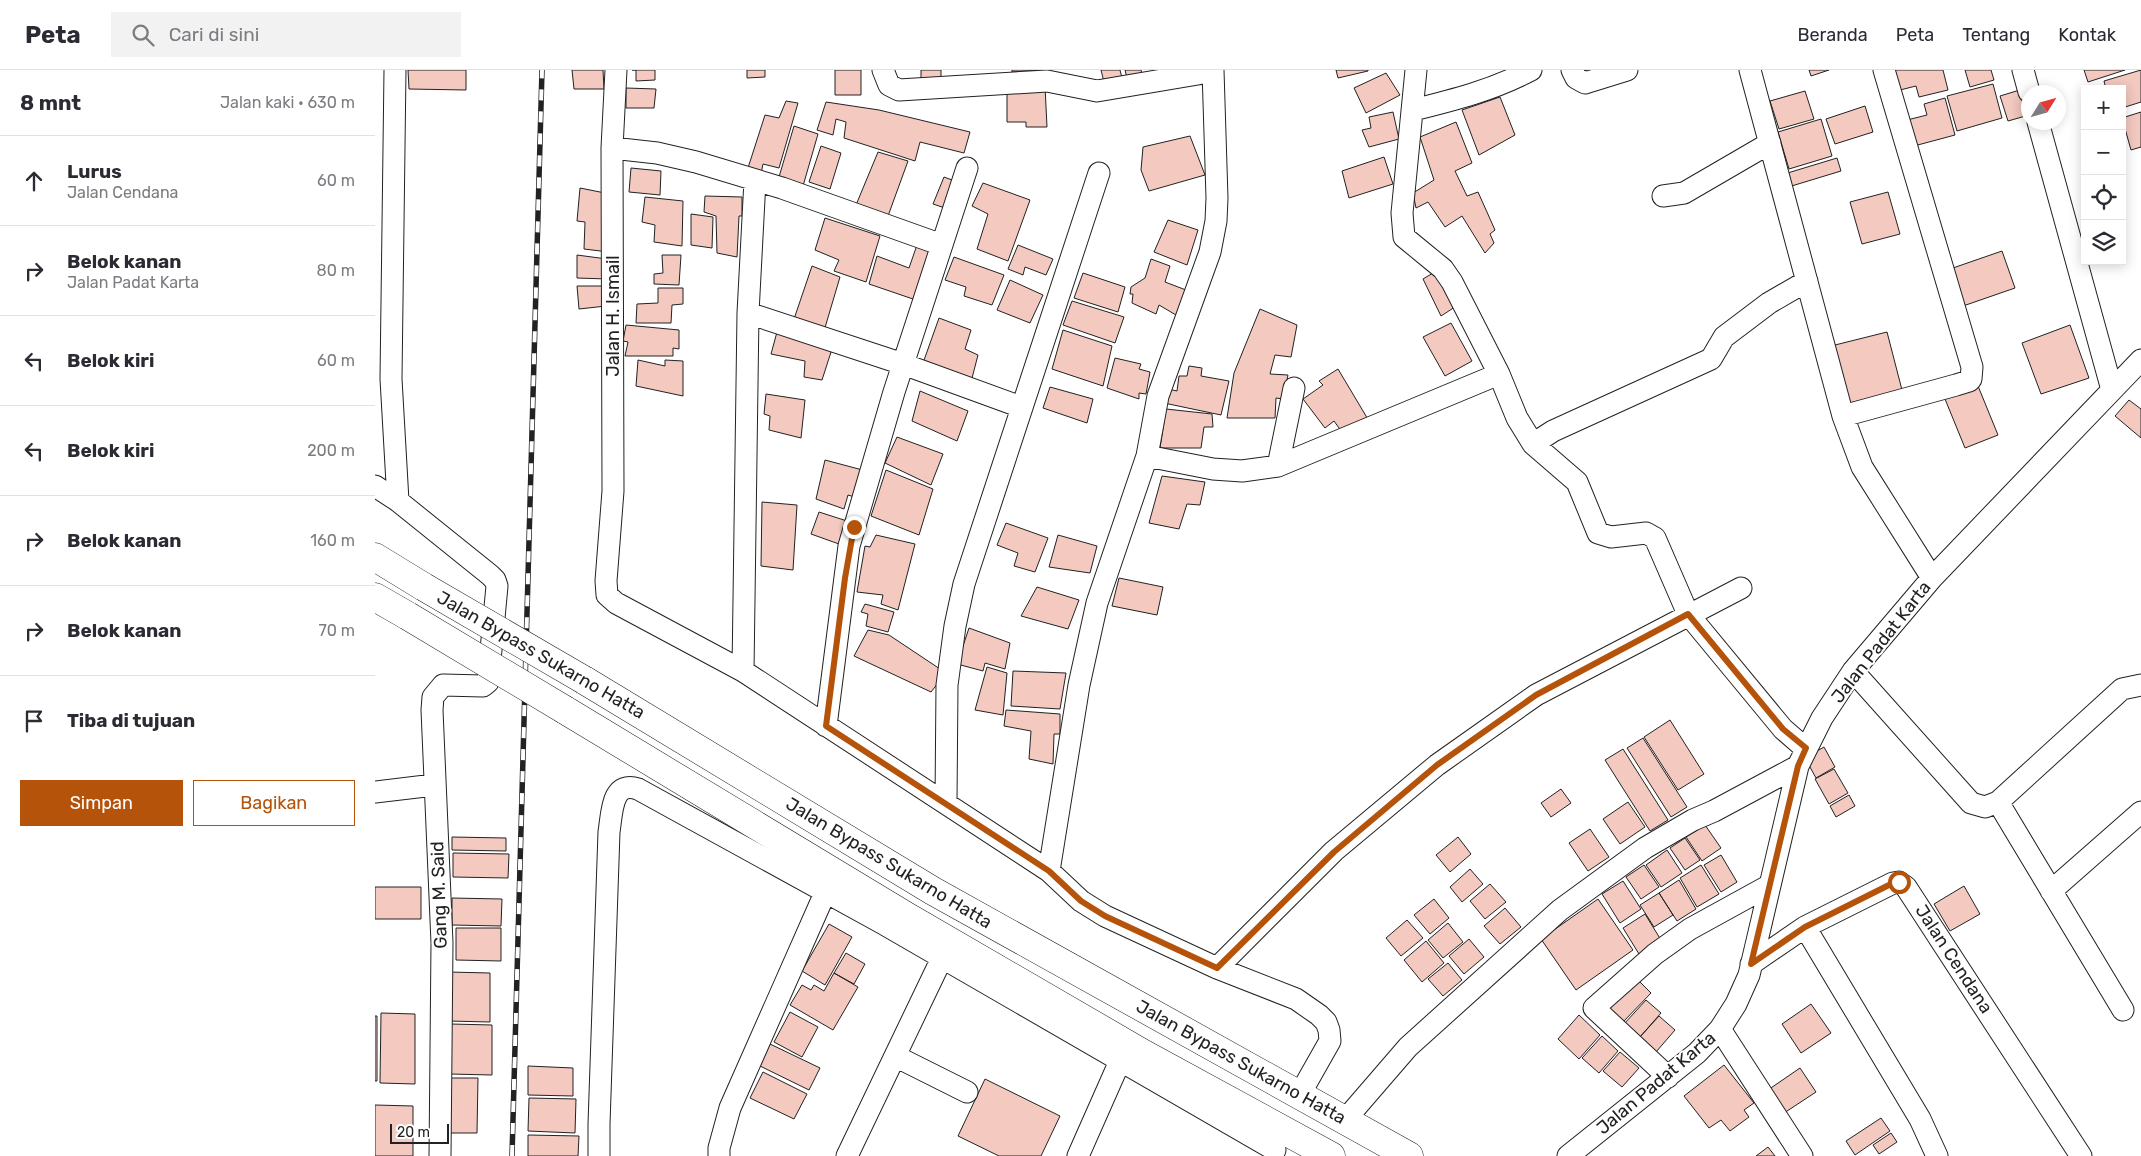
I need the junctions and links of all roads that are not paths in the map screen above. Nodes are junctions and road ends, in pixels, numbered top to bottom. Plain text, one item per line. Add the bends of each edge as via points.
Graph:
1 (395, 70) edge
2 (616, 70) edge
3 (883, 70) edge
4 (1209, 70) edge
5 (1213, 70) edge
6 (1416, 70) edge
7 (1531, 70) edge
8 (1572, 70) edge
9 (1627, 70) edge
10 (1750, 70) edge
11 (1884, 70) edge
12 (2023, 70) edge
13 (1074, 78) edge
14 (2027, 85) edge
15 (1413, 110) junction
16 (2040, 130) edge
17 (1770, 143) junction
18 (613, 148) junction
19 (967, 168) dead end
20 (1099, 173) dead end
21 (755, 180) junction
22 (1663, 196) dead end
23 (942, 245) junction
24 (1807, 281) junction
25 (748, 313) junction
26 (2141, 360) edge
27 (903, 364) junction
28 (1499, 374) junction
29 (1294, 388) dead end
30 (2112, 390) junction
31 (1021, 407) junction
32 (1843, 416) junction
33 (1533, 444) junction
34 (1147, 456) junction
35 (1278, 466) junction
36 (375, 486) edge
37 (398, 502) junction
38 (375, 557) edge
39 (1932, 578) junction
40 (1741, 588) dead end
41 (375, 597) edge
42 (1688, 614) junction
43 (743, 671) junction
44 (1853, 671) junction
45 (2141, 685) edge
46 (826, 726) junction
47 (1802, 757) junction
48 (434, 785) junction
49 (375, 792) edge
50 (946, 802) junction
51 (1998, 802) junction
52 (2141, 812) edge
53 (1049, 871) junction
54 (1770, 885) junction
55 (2051, 891) junction
56 (825, 893) junction
57 (1805, 927) junction
58 (942, 958) junction
59 (1751, 964) junction
60 (1217, 968) junction
61 (2123, 1010) dead end
62 (1720, 1029) junction
63 (895, 1056) junction
64 (1120, 1061) junction
65 (1668, 1077) junction
66 (967, 1092) dead end
67 (1300, 1094) junction
68 (1345, 1120) junction
69 (1278, 1146) edge
70 (440, 1156) edge
71 (599, 1156) edge
72 (719, 1156) edge
73 (847, 1156) edge
74 (1077, 1156) edge
75 (1331, 1156) edge
76 (1409, 1156) edge
77 (1568, 1156) edge
78 (1802, 1156) edge
79 (1937, 1156) edge
80 (2081, 1156) edge

1 - 37 street via 391,379
2 - 18 street, Jalan H. Ismail
3 - 13 street via 889,85 899,90
4 - 13 street via 1097,91
5 - 34 street via 1216,221 1210,252 1158,396
6 - 15 street
7 - 15 street via 1463,98
8 - 9 street via 1576,78 1585,83
10 - 17 street
11 - 32 street via 1972,375 1969,381 1956,386
12 - 14 street
15 - 28 street via 1402,213 1404,237 1443,269
16 - 30 street
17 - 22 street via 1683,193
17 - 24 street
18 - 21 street via 657,153
18 - 43 street, Jalan H. Ismail via 613,491 607,595 615,603
19 - 23 street
20 - 31 street
21 - 23 street
21 - 25 street
23 - 27 street
24 - 32 street
24 - 33 street via 1769,303 1724,337 1711,359 1553,431
25 - 27 street
25 - 43 street
26 - 30 street, Jalan Padat Karta
27 - 31 street
27 - 46 street via 849,546
28 - 33 street via 1517,418
28 - 35 street
29 - 35 street
30 - 39 street, Jalan Padat Karta
31 - 50 street via 964,584 955,626 947,686
32 - 39 street via 1862,467
33 - 42 street via 1577,482 1598,533 1611,537 1646,533 1655,538
34 - 35 street via 1213,469 1242,471
34 - 53 street via 1097,604 1084,655
36 - 37 street
37 - 48 street, Gang M. Said via 495,580 497,586 488,682 483,686 443,685 433,697
38 - 67 highway, Jalan Bypass Sukarno Hatta, bridge via 933,891
39 - 44 street, Jalan Padat Karta
40 - 42 street
41 - 69 highway, Jalan Bypass Sukarno Hatta, bridge via 906,916 1144,1054
42 - 47 street via 1783,729
42 - 60 street via 1536,695 1437,765 1334,852
43 - 46 street, Jalan H. Ismail
44 - 47 street, Jalan Padat Karta via 1822,718
44 - 51 street via 1971,804 1985,807
45 - 51 street via 2121,689
46 - 50 street, Jalan H. Ismail
47 - 54 street, Jalan Padat Karta
47 - 68 street via 1653,844 1560,910 1408,1047
48 - 49 street
48 - 70 street, Gang M. Said via 442,943
50 - 53 street, Jalan H. Ismail
51 - 55 street
52 - 55 street
53 - 60 street, Jalan H. Ismail via 1081,901 1105,916
54 - 59 street, Jalan Padat Karta
54 - 65 street via 1690,929 1655,954 1594,1008
55 - 61 street
56 - 58 street
56 - 71 street via 638,789 626,787 620,790 613,802 609,832
56 - 72 street via 730,1108
57 - 59 street, Jalan Cendana
57 - 79 street via 1920,1119
57 - 80 street, Jalan Cendana via 1893,883 1899,882 1907,887
58 - 63 street
58 - 64 street
59 - 62 street, Jalan Padat Karta via 1736,1004
60 - 67 street, Jalan H. Ismail via 1296,999 1326,1022 1329,1044
62 - 65 street, Jalan Padat Karta
62 - 78 street
63 - 66 street
63 - 73 street
64 - 69 street
64 - 74 street
65 - 77 street, Jalan Padat Karta
67 - 68 highway, Jalan Bypass Sukarno Hatta
68 - 76 highway, Jalan Bypass Sukarno Hatta
69 - 75 highway, Jalan Bypass Sukarno Hatta

